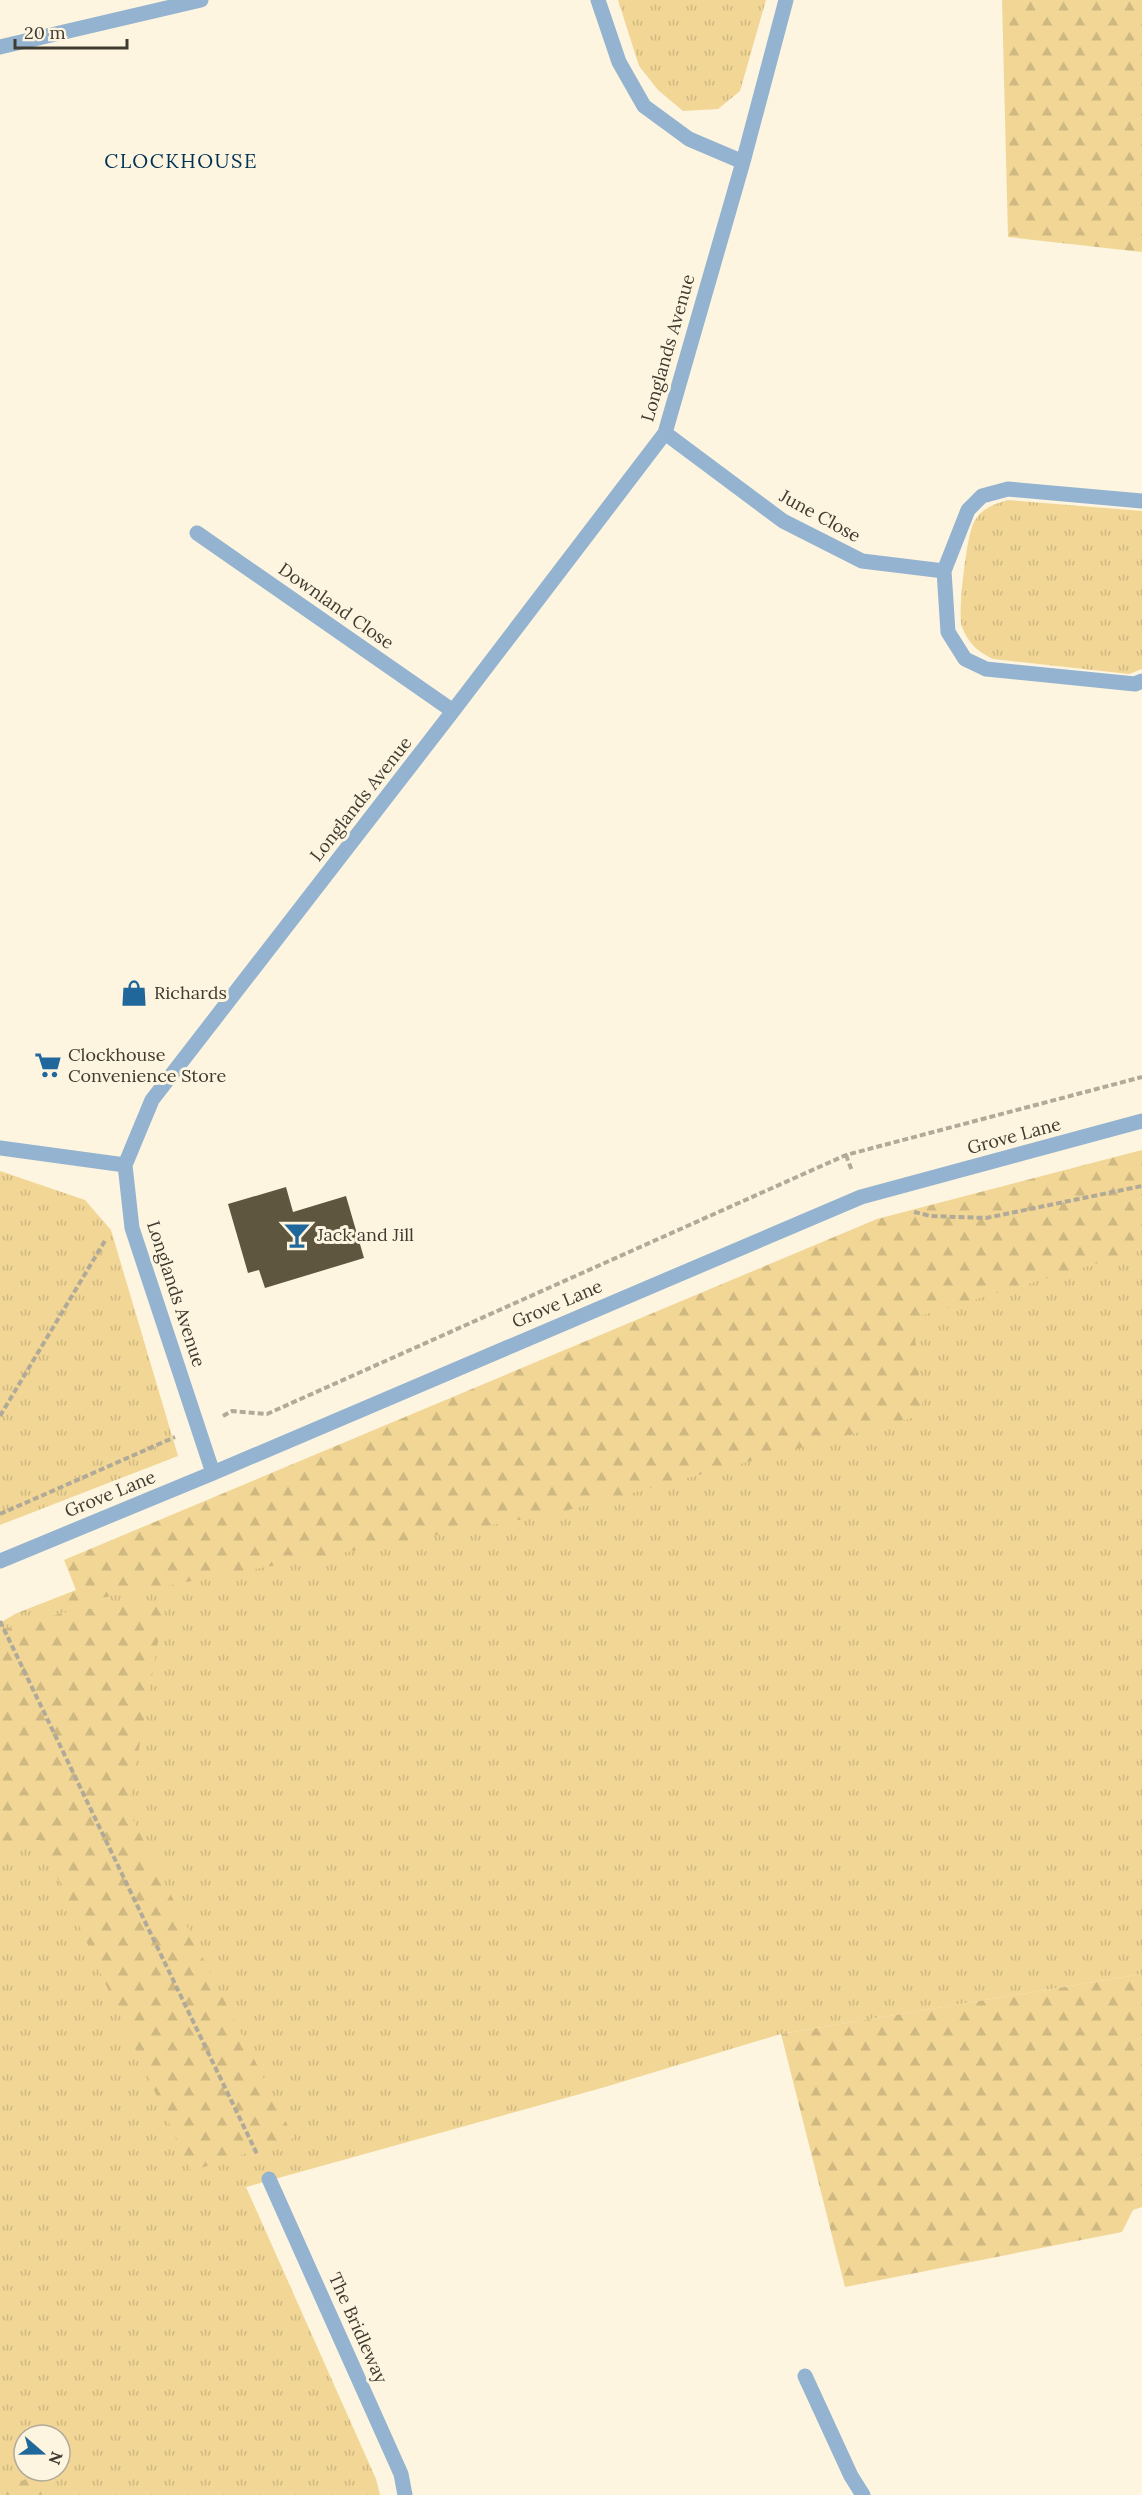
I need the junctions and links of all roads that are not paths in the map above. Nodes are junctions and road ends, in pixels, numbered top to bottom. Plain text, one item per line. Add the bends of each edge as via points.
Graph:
1 (201, 0) edge
2 (598, 0) edge
3 (786, 0) edge
4 (0, 47) edge
5 (743, 162) junction
6 (665, 433) junction
7 (1142, 501) edge
8 (197, 532) dead end
9 (944, 571) junction
10 (1142, 681) edge
11 (453, 711) junction
12 (1142, 1121) edge
13 (0, 1148) edge
14 (125, 1165) junction
15 (213, 1473) junction
16 (0, 1561) edge
17 (269, 2179) road end
18 (805, 2376) dead end
19 (405, 2495) edge
20 (863, 2495) edge

1 - 4 street
2 - 5 street via 619,62 644,106 689,139
3 - 5 street, Longlands Avenue
5 - 6 street, Longlands Avenue
6 - 9 street, June Close via 783,521 861,561
6 - 11 street, Longlands Avenue
7 - 9 street via 1008,489 982,496 968,510
8 - 11 street, Downland Close
9 - 10 street via 948,632 964,659 986,669 1135,684
11 - 14 street, Longlands Avenue via 152,1100
12 - 15 street, Grove Lane via 861,1197
13 - 14 street
14 - 15 street, Longlands Avenue via 132,1228
15 - 16 street, Grove Lane
17 - 19 street, The Bridleway via 401,2474
18 - 20 street via 850,2476

